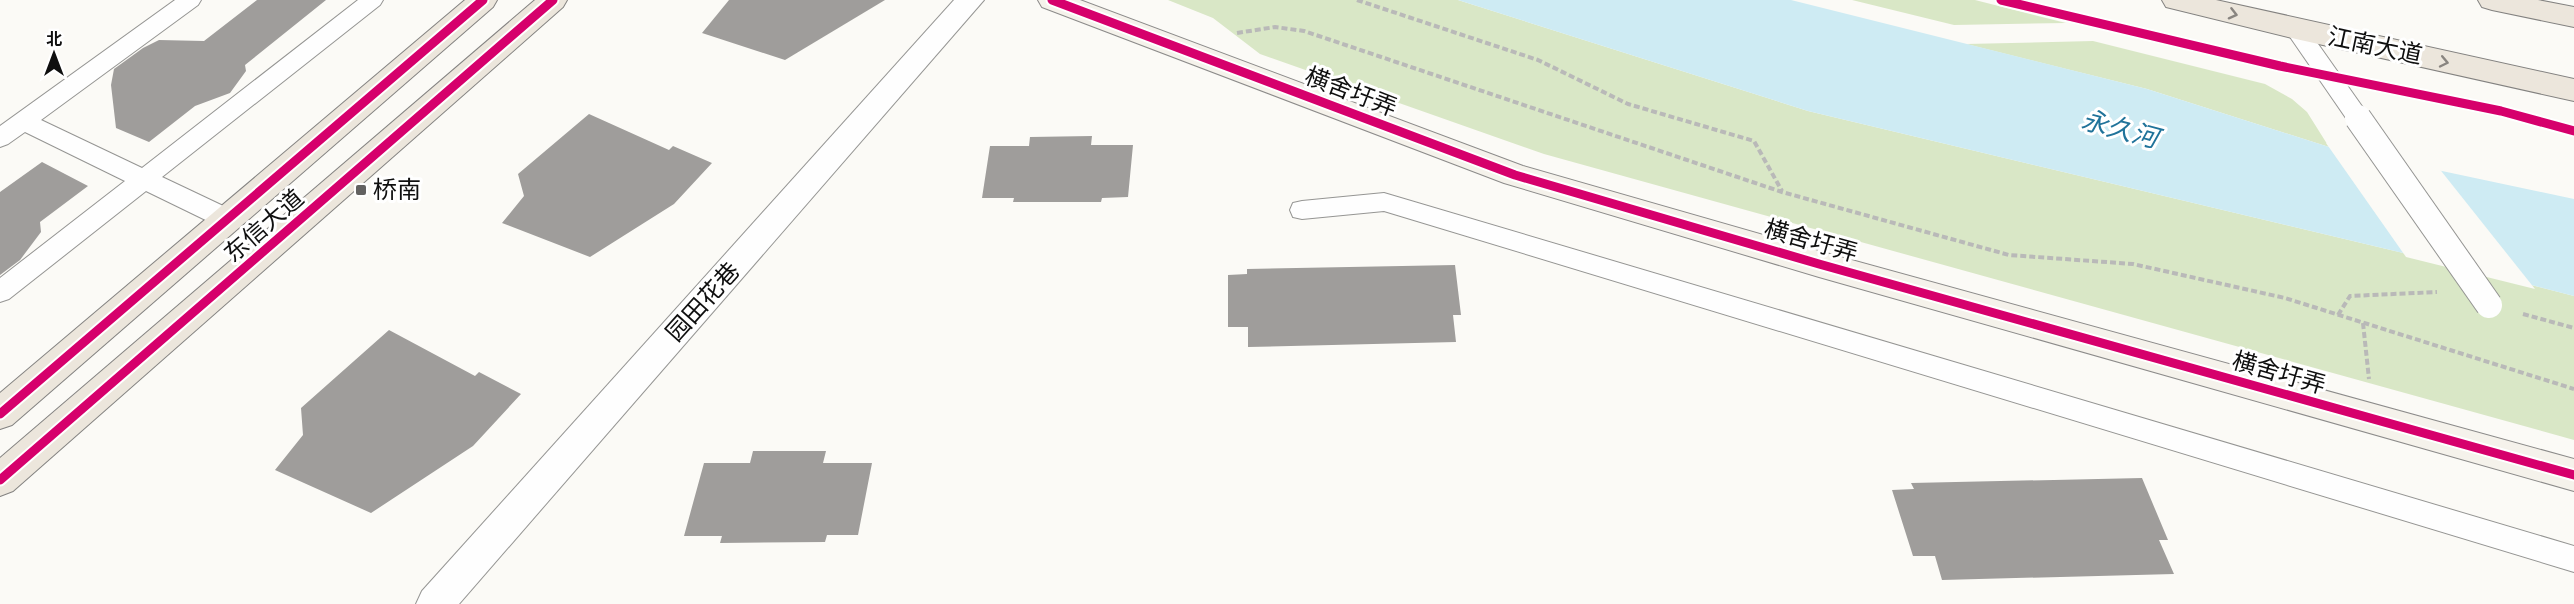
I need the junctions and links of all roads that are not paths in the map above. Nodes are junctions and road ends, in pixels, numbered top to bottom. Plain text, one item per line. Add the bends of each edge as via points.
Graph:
1 (190, 0) edge
2 (372, 0) edge
3 (483, 0) edge
4 (553, 0) edge
5 (970, 0) edge
6 (1052, 0) edge
7 (2176, 0) edge
8 (2492, 0) edge
9 (2574, 18) edge
10 (2296, 29) junction
11 (2574, 90) edge
12 (23, 121) junction
13 (0, 138) edge
14 (144, 179) junction
15 (1302, 210) dead end
16 (229, 220) junction
17 (0, 292) edge
18 (2489, 305) dead end
19 (0, 414) edge
20 (2574, 475) edge
21 (0, 480) edge
22 (2574, 559) edge
23 (435, 604) edge

1 - 12 lane
2 - 14 lane
3 - 16 main road, 东信大道
4 - 21 main road, 东信大道
5 - 23 street, 园田花巷
6 - 20 street, 横舍圩弄 via 1515,175
7 -> 10 main road, 江南大道
8 - 9 main road
10 -> 11 main road, 江南大道
10 - 18 lane, bridge
12 - 13 lane
12 - 14 lane
14 - 16 lane
14 - 17 lane
15 - 22 lane via 1384,202
16 - 19 main road, 东信大道

